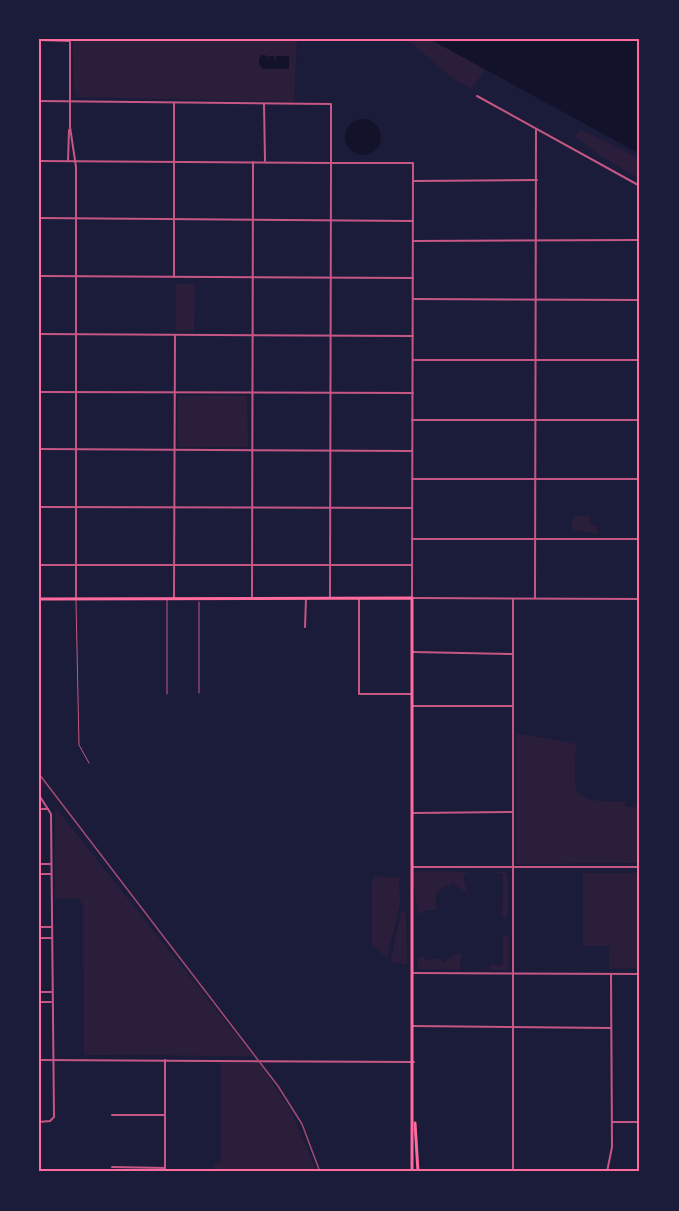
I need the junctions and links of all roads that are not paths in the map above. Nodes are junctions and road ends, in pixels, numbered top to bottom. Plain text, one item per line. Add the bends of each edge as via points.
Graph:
1 (39, 40) edge
2 (70, 40) edge
3 (477, 96) dead end
4 (39, 101) edge
5 (71, 102) junction
6 (174, 103) junction
7 (264, 104) junction
8 (70, 127) junction
9 (536, 130) junction
10 (39, 161) edge
11 (68, 161) junction
12 (76, 161) junction
13 (174, 162) junction
14 (253, 162) junction
15 (265, 162) junction
16 (331, 163) junction
17 (537, 180) junction
18 (413, 181) junction
19 (640, 186) edge
20 (39, 218) edge
21 (76, 219) junction
22 (174, 219) junction
23 (252, 220) junction
24 (331, 220) junction
25 (413, 220) junction
26 (537, 240) junction
27 (640, 240) edge
28 (413, 241) junction
29 (39, 276) edge
30 (76, 276) junction
31 (174, 277) junction
32 (252, 277) junction
33 (331, 278) junction
34 (413, 278) junction
35 (413, 299) junction
36 (536, 300) junction
37 (640, 300) edge
38 (39, 334) edge
39 (76, 334) junction
40 (175, 335) junction
41 (252, 335) junction
42 (331, 335) junction
43 (413, 336) junction
44 (413, 360) junction
45 (537, 360) junction
46 (640, 360) edge
47 (39, 392) edge
48 (76, 392) junction
49 (174, 392) junction
50 (252, 393) junction
51 (331, 393) junction
52 (413, 393) junction
53 (412, 420) junction
54 (536, 420) junction
55 (640, 420) edge
56 (39, 449) edge
57 (76, 450) junction
58 (175, 450) junction
59 (252, 450) junction
60 (330, 450) junction
61 (412, 451) junction
62 (412, 479) junction
63 (536, 479) junction
64 (640, 479) edge
65 (39, 507) edge
66 (76, 507) junction
67 (252, 507) junction
68 (175, 508) junction
69 (330, 508) junction
70 (412, 508) junction
71 (412, 539) junction
72 (536, 539) junction
73 (640, 539) edge
74 (39, 564) edge
75 (76, 564) junction
76 (174, 564) junction
77 (252, 565) junction
78 (330, 565) junction
79 (412, 565) junction
80 (76, 598) junction
81 (167, 598) junction
82 (174, 598) junction
83 (199, 598) junction
84 (252, 598) junction
85 (306, 598) junction
86 (330, 598) junction
87 (359, 598) junction
88 (412, 598) junction
89 (513, 598) junction
90 (536, 598) junction
91 (39, 599) edge
92 (640, 599) edge
93 (305, 627) dead end
94 (412, 652) junction
95 (512, 654) junction
96 (166, 693) dead end
97 (199, 693) dead end
98 (412, 694) junction
99 (412, 706) junction
100 (512, 706) junction
101 (89, 763) dead end
102 (39, 795) edge
103 (41, 800) edge
104 (39, 809) edge
105 (49, 809) junction
106 (512, 812) junction
107 (413, 813) junction
108 (39, 864) edge
109 (51, 864) junction
110 (412, 867) junction
111 (512, 867) junction
112 (640, 867) edge
113 (39, 874) edge
114 (51, 874) junction
115 (39, 927) edge
116 (51, 927) junction
117 (39, 938) edge
118 (51, 938) junction
119 (413, 973) junction
120 (512, 974) junction
121 (611, 974) junction
122 (640, 974) edge
123 (39, 992) edge
124 (51, 992) junction
125 (39, 1002) edge
126 (52, 1002) junction
127 (413, 1026) junction
128 (512, 1028) junction
129 (611, 1028) junction
130 (52, 1059) junction
131 (165, 1059) junction
132 (39, 1060) edge
133 (414, 1062) junction
134 (112, 1115) dead end
135 (165, 1115) junction
136 (414, 1118) junction
137 (39, 1122) edge
138 (612, 1122) junction
139 (640, 1122) edge
140 (112, 1167) dead end
141 (165, 1170) edge
142 (412, 1172) edge
143 (418, 1172) edge
144 (513, 1172) edge
145 (607, 1172) edge

1 - 2 street
2 - 5 street
3 - 9 street
4 - 5 street
5 - 6 street
5 - 8 street
6 - 7 street
6 - 13 street
7 - 15 street
7 - 16 street via 331,104
8 - 11 street
8 - 12 street
9 - 17 street
9 - 19 street
10 - 11 street
11 - 12 street
12 - 13 street
12 - 21 street
13 - 14 street
13 - 22 street
14 - 15 street
14 - 23 street
15 - 16 street
16 - 18 street via 413,164
16 - 24 street
17 - 18 street
17 - 26 street
18 - 25 street
20 - 21 street
21 - 22 street
21 - 30 street
22 - 23 street
22 - 31 street
23 - 24 street
23 - 32 street
24 - 25 street
24 - 33 street
25 - 28 street
26 - 27 street
26 - 28 street
26 - 36 street
28 - 34 street
29 - 30 street
30 - 31 street
30 - 39 street
31 - 32 street
32 - 33 street
32 - 41 street
33 - 34 street
33 - 42 street
34 - 35 street
35 - 36 street
35 - 43 street
36 - 37 street
36 - 45 street
38 - 39 street
39 - 40 street
39 - 48 street
40 - 41 street
40 - 49 street
41 - 42 street
41 - 50 street
42 - 43 street
42 - 51 street
43 - 44 street
44 - 45 street
44 - 52 street
45 - 46 street
45 - 54 street
47 - 48 street
48 - 49 street
48 - 57 street
49 - 50 street
49 - 58 street
50 - 51 street
50 - 59 street
51 - 52 street
51 - 60 street
52 - 53 street
53 - 54 street
53 - 61 street
54 - 55 street
54 - 63 street
56 - 57 street
57 - 58 street
57 - 66 street
58 - 59 street
58 - 68 street
59 - 60 street
59 - 67 street
60 - 61 street
60 - 69 street
61 - 62 street
62 - 63 street
62 - 70 street
63 - 64 street
63 - 72 street
65 - 66 street
66 - 68 street
66 - 75 street
67 - 68 street
67 - 69 street
67 - 77 street
68 - 76 street
69 - 70 street
69 - 78 street
70 - 71 street
71 - 72 street
71 - 79 street
72 - 73 street
72 - 90 street
74 - 75 street
75 - 76 street
75 - 80 street
76 - 77 street
76 - 82 street
77 - 78 street
77 - 84 street
78 - 79 street
78 - 86 street
79 - 88 street
80 - 81 main road
80 - 91 main road
80 - 101 lane via 79,745
81 - 82 main road
81 - 96 lane
82 - 83 main road
83 - 84 main road
83 - 97 lane
84 - 85 main road
85 - 86 main road
85 - 93 street
86 - 87 main road
87 - 88 main road
87 - 98 street via 359,694
88 - 89 street
88 - 94 main road
89 - 90 street
89 - 95 street
90 - 92 street
94 - 95 street
94 - 98 main road
95 - 100 street
98 - 99 main road
99 - 100 street
99 - 107 main road
100 - 106 street
102 - 103 street
103 - 105 street
104 - 105 street
105 - 109 street
106 - 107 street
106 - 111 street
107 - 110 main road
108 - 109 street
109 - 114 street
110 - 111 street
110 - 119 main road
111 - 112 street
111 - 120 street
113 - 114 street
114 - 116 street
115 - 116 street
116 - 118 street
117 - 118 street
118 - 124 street
119 - 120 street
119 - 127 main road
120 - 121 street
120 - 128 street
121 - 122 street
121 - 129 street
123 - 124 street
124 - 126 street
125 - 126 street
126 - 130 street
127 - 128 street
127 - 133 main road
128 - 129 street
128 - 144 street
129 - 138 street
130 - 131 street
130 - 132 street
130 - 137 street via 52,1119
131 - 133 street
131 - 135 street
133 - 136 main road
134 - 135 street
135 - 141 street
136 - 142 main road
136 - 143 main road
138 - 139 street
138 - 145 street
140 - 141 street

